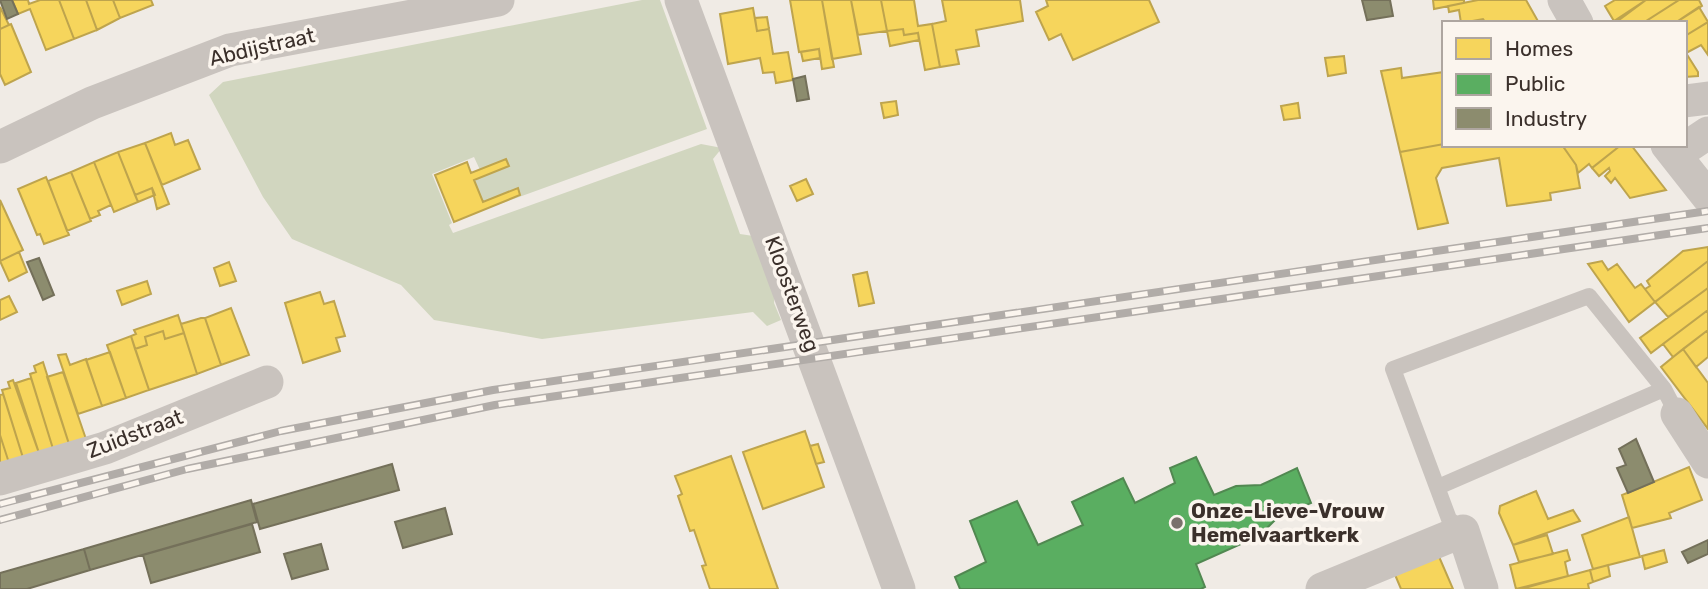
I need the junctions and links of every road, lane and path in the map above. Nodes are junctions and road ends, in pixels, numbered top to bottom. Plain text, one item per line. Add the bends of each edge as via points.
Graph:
1 (498, 0) edge
2 (681, 0) edge
3 (1564, 0) edge
4 (1576, 21) edge
5 (1708, 98) edge
6 (1687, 101) edge
7 (1708, 133) edge
8 (1687, 143) edge
9 (0, 147) edge
10 (1671, 150) edge
11 (1708, 197) edge
12 (267, 382) dead end
13 (1671, 402) junction
14 (1708, 462) edge
15 (0, 479) edge
16 (1438, 487) junction
17 (1463, 531) junction
18 (899, 589) edge
19 (1322, 589) edge
20 (1482, 589) edge

1 - 9 street, Abdijstraat via 230,50 92,103
2 - 18 street, Kloosterweg
3 - 4 street
5 - 6 street
7 - 8 street
10 - 11 street
12 - 15 street, Zuidstraat via 105,448
13 - 14 street
13 - 16 lane
13 - 16 lane via 1589,296 1393,369
16 - 17 lane via 1449,519
17 - 19 street
17 - 20 street

